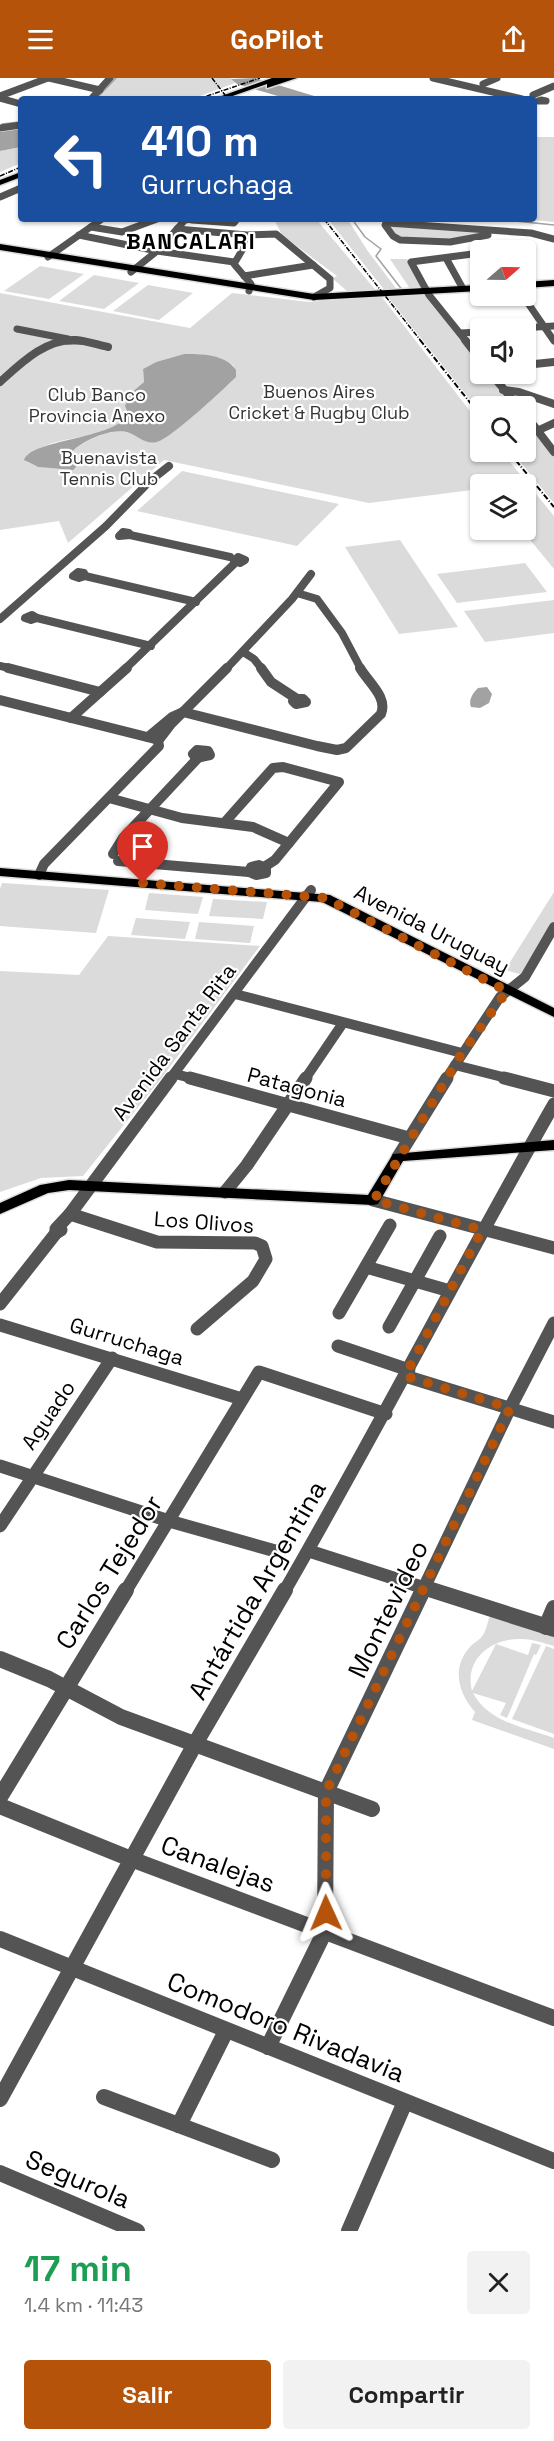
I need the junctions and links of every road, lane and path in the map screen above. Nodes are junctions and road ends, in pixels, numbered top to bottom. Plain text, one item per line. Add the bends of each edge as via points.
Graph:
1 (48, 78) edge
2 (110, 78) edge
3 (293, 78) edge
4 (433, 78) edge
5 (497, 78) edge
6 (275, 81) edge
7 (483, 84) dead end
8 (554, 86) edge
9 (100, 90) junction
10 (248, 91) junction
11 (94, 96) edge
12 (229, 96) edge
13 (239, 96) edge
14 (509, 96) edge
15 (0, 97) edge
16 (537, 98) edge
17 (18, 103) edge
18 (18, 125) edge
19 (0, 128) edge
20 (18, 175) edge
21 (0, 183) edge
22 (18, 189) edge
23 (0, 196) edge
24 (98, 222) edge
25 (155, 222) edge
26 (184, 222) edge
27 (388, 222) edge
28 (410, 222) edge
29 (177, 225) junction
30 (91, 227) junction
31 (504, 232) junction
32 (79, 235) junction
33 (251, 235) junction
34 (554, 240) edge
35 (0, 247) edge
36 (157, 251) junction
37 (0, 254) edge
38 (469, 255) edge
39 (50, 256) junction
40 (446, 258) junction
41 (234, 262) junction
42 (313, 265) junction
43 (133, 270) junction
44 (244, 276) junction
45 (554, 282) edge
46 (536, 283) edge
47 (462, 287) junction
48 (470, 287) edge
49 (470, 288) edge
50 (250, 290) junction
51 (426, 290) junction
52 (368, 296) junction
53 (314, 297) junction
54 (530, 306) edge
55 (554, 326) edge
56 (536, 327) edge
57 (544, 327) junction
58 (17, 329) dead end
59 (459, 332) junction
60 (470, 332) edge
61 (72, 340) junction
62 (554, 341) edge
63 (470, 346) edge
64 (108, 347) dead end
65 (554, 362) edge
66 (536, 364) edge
67 (0, 382) edge
68 (498, 384) edge
69 (503, 390) junction
70 (509, 396) edge
71 (554, 404) edge
72 (554, 423) edge
73 (536, 427) edge
74 (539, 430) junction
75 (554, 452) edge
76 (169, 466) dead end
77 (130, 535) dead end
78 (310, 574) dead end
79 (85, 576) dead end
80 (297, 593) junction
81 (196, 602) junction
82 (37, 618) dead end
83 (0, 619) edge
84 (152, 646) junction
85 (243, 652) junction
86 (0, 666) edge
87 (100, 692) junction
88 (297, 699) dead end
89 (0, 700) edge
90 (86, 703) junction
91 (183, 712) junction
92 (60, 715) junction
93 (71, 718) junction
94 (153, 739) junction
95 (198, 758) dead end
96 (107, 800) junction
97 (150, 810) junction
98 (225, 822) junction
99 (290, 843) junction
100 (0, 865) edge
101 (0, 872) edge
102 (40, 872) junction
103 (309, 893) junction
104 (554, 927) edge
105 (510, 988) junction
106 (236, 994) junction
107 (554, 1004) edge
108 (554, 1013) edge
109 (343, 1023) junction
110 (462, 1053) junction
111 (455, 1065) junction
112 (175, 1074) junction
113 (554, 1091) edge
114 (288, 1104) junction
115 (554, 1104) edge
116 (409, 1138) junction
117 (554, 1145) edge
118 (528, 1151) junction
119 (554, 1152) edge
120 (396, 1161) junction
121 (89, 1186) junction
122 (225, 1192) junction
123 (374, 1200) junction
124 (0, 1209) edge
125 (69, 1216) junction
126 (390, 1225) dead end
127 (482, 1230) junction
128 (440, 1236) dead end
129 (554, 1248) edge
130 (366, 1267) junction
131 (415, 1281) junction
132 (450, 1291) junction
133 (0, 1304) edge
134 (339, 1313) dead end
135 (554, 1323) edge
136 (0, 1325) edge
137 (389, 1327) dead end
138 (197, 1329) dead end
139 (339, 1346) dead end
140 (112, 1358) junction
141 (407, 1373) junction
142 (242, 1399) junction
143 (510, 1408) junction
144 (386, 1414) junction
145 (554, 1422) edge
146 (0, 1466) edge
147 (32, 1477) junction
148 (169, 1521) junction
149 (0, 1526) edge
150 (309, 1551) junction
151 (279, 1552) dead end
152 (424, 1588) junction
153 (554, 1608) edge
154 (550, 1628) edge
155 (0, 1659) edge
156 (65, 1688) junction
157 (195, 1744) junction
158 (326, 1792) junction
159 (0, 1797) edge
160 (0, 1806) edge
161 (372, 1809) dead end
162 (131, 1859) junction
163 (325, 1931) junction
164 (0, 1940) edge
165 (73, 1969) junction
166 (554, 2018) edge
167 (226, 2031) junction
168 (268, 2047) junction
169 (104, 2097) dead end
170 (0, 2099) edge
171 (405, 2102) junction
172 (179, 2125) junction
173 (272, 2160) dead end
174 (554, 2161) edge
175 (0, 2173) edge
176 (137, 2231) edge
177 (349, 2231) edge

1 - 9 street
1 - 15 street
2 - 9 street
3 - 6 main road
4 - 14 street
5 - 7 street
6 - 10 main road
8 - 16 street
9 - 11 street
10 - 12 main road
10 - 13 main road
15 - 17 street
18 - 19 street
20 - 21 main road
22 - 23 street
24 - 30 street
25 - 30 street via 122,232
26 - 29 street
27 - 31 street via 386,225 393,237 404,240 452,242
28 - 31 street
29 - 33 street
29 - 36 street
30 - 32 street
31 - 34 street via 537,234
32 - 36 street
32 - 39 street
33 - 41 street
33 - 42 street via 276,234
35 - 39 main road
36 - 41 street
36 - 43 street
37 - 39 main road
38 - 40 street
39 - 43 main road
40 - 47 street
40 - 51 street via 427,255 411,262
41 - 44 street
42 - 44 street
42 - 53 street via 332,283
43 - 50 main road
44 - 50 street via 251,284
45 - 46 main road
47 - 48 main road
47 - 51 main road
49 - 51 main road
50 - 52 main road via 318,300
50 - 53 main road
51 - 52 main road
51 - 59 street
52 - 53 main road
54 - 57 street
55 - 57 street
56 - 57 street
57 - 62 street
58 - 61 street
59 - 60 street
59 - 63 street
61 - 64 street
61 - 67 street via 33,356
65 - 66 street
68 - 69 street
69 - 70 street
69 - 71 street
72 - 74 street
73 - 74 street
74 - 75 street
76 - 83 street
77 - 81 street via 235,560
78 - 80 street
79 - 81 street
80 - 85 street
80 - 91 street via 317,599 382,699 381,714 341,757 331,749
81 - 84 street
82 - 84 street
84 - 87 street
85 - 88 street via 254,659 271,682
85 - 91 street
86 - 87 street
87 - 90 street
89 - 92 street
90 - 92 street
90 - 93 street
91 - 94 street
92 - 93 street
93 - 94 street
94 - 96 street via 159,746
95 - 97 street
96 - 97 street
96 - 102 street
97 - 98 street via 195,821
97 - 99 street via 123,838 115,858 261,875 267,871 264,867
98 - 99 street via 261,830
98 - 99 street via 273,768 284,767 339,782
100 - 102 main road, Avenida Uruguay
101 - 102 main road, Avenida Uruguay
102 - 103 main road, Avenida Uruguay
103 - 105 main road, Avenida Uruguay
103 - 106 street, Avenida Santa Rita
104 - 105 street via 525,977
105 - 107 main road, Avenida Uruguay
105 - 108 main road, Avenida Uruguay
105 - 110 street
106 - 109 street
106 - 112 street, Avenida Santa Rita
109 - 110 street
109 - 114 street
110 - 111 street
111 - 113 street
111 - 116 street
112 - 114 street, Patagonia
112 - 121 street, Avenida Santa Rita
114 - 116 street, Patagonia
114 - 122 street
115 - 118 street, Antártida Argentina
116 - 120 street
117 - 118 main road
118 - 119 main road
118 - 120 main road
118 - 127 street, Antártida Argentina
120 - 123 main road
121 - 122 main road
121 - 124 main road via 45,1189
121 - 125 street, Avenida Santa Rita
122 - 123 main road
123 - 127 street
125 - 133 street, Avenida Santa Rita
125 - 138 street, Los Olivos via 157,1242 262,1246 266,1259 253,1281
126 - 130 street
127 - 129 street
127 - 132 street, Antártida Argentina
128 - 131 street
130 - 131 street
130 - 134 street
131 - 132 street
131 - 137 street
132 - 141 street, Antártida Argentina
135 - 143 street, Montevideo
136 - 140 street, Gurruchaga
139 - 141 street
140 - 142 street, Gurruchaga
140 - 147 street, Aguado
141 - 143 street
141 - 144 street, Antártida Argentina
142 - 144 street, Carlos Tejedor via 259,1372
142 - 148 street, Carlos Tejedor
143 - 145 street
143 - 152 street, Montevideo
144 - 150 street, Antártida Argentina
146 - 147 street
147 - 148 street
147 - 149 street, Aguado
148 - 151 street
148 - 156 street, Carlos Tejedor
150 - 152 street
150 - 157 street, Antártida Argentina
152 - 154 street
152 - 158 street, Montevideo
153 - 154 street
155 - 156 street
156 - 157 street via 121,1718
156 - 159 street, Carlos Tejedor
157 - 158 street
157 - 162 street, Antártida Argentina
158 - 161 street
158 - 163 street, Montevideo
160 - 162 street, Canalejas
162 - 163 street, Canalejas
162 - 165 street, Antártida Argentina
163 - 166 street, Canalejas
163 - 168 street
164 - 165 street, Comodoro Rivadavia
165 - 167 street, Comodoro Rivadavia
165 - 170 street, Antártida Argentina
167 - 168 street, Comodoro Rivadavia
167 - 172 street
168 - 171 street, Comodoro Rivadavia
169 - 172 street
171 - 174 street, Comodoro Rivadavia
171 - 177 street
172 - 173 street
175 - 176 street, Segurola

